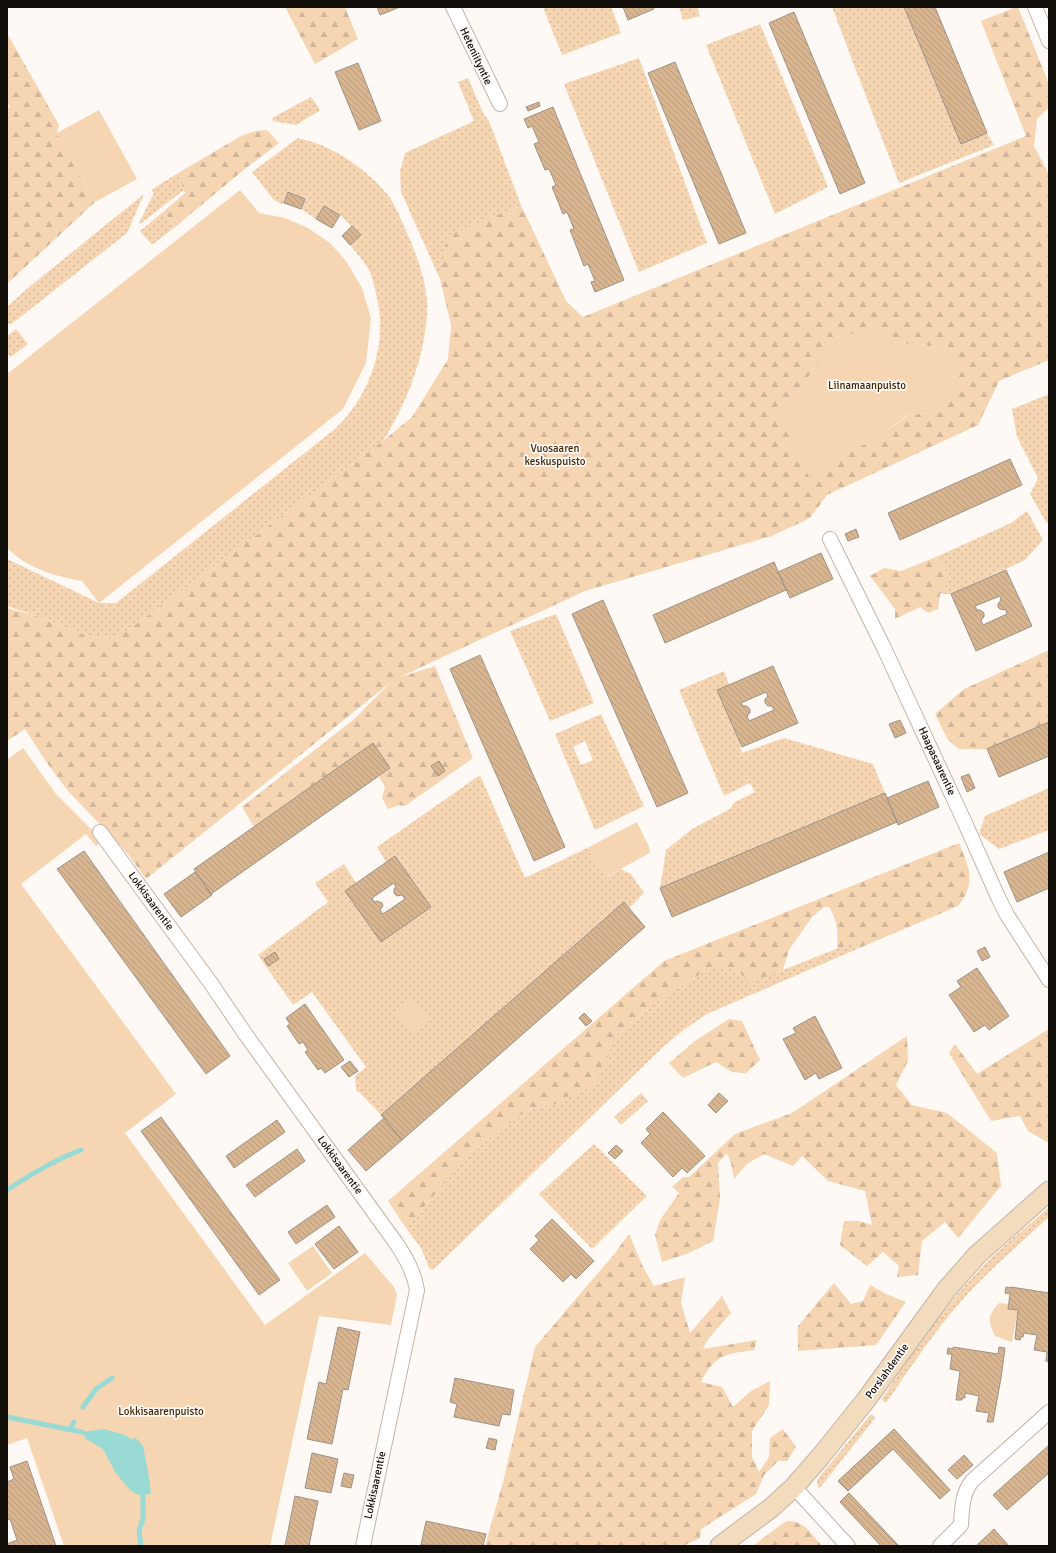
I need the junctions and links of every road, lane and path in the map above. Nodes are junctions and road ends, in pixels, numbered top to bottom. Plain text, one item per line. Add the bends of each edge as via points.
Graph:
1 (453, 7) edge
2 (1035, 7) edge
3 (1049, 41) edge
4 (500, 104) dead end
5 (830, 539) dead end
6 (100, 832) dead end
7 (1049, 980) edge
8 (1049, 1191) edge
9 (1049, 1412) edge
10 (794, 1487) junction
11 (363, 1546) edge
12 (720, 1546) edge
13 (848, 1546) edge
14 (940, 1546) edge

1 - 4 street, Heteniityntie
2 - 3 street
5 - 7 street, Haapasaarentie via 887,654 998,897
6 - 11 street, Lokkisaarentie via 396,1243 415,1278 417,1290
8 - 10 street, Porslahdentie via 977,1255 947,1289 866,1400
9 - 14 street via 967,1487 963,1496 962,1524
10 - 12 street, Porslahdentie via 771,1508
10 - 13 street

